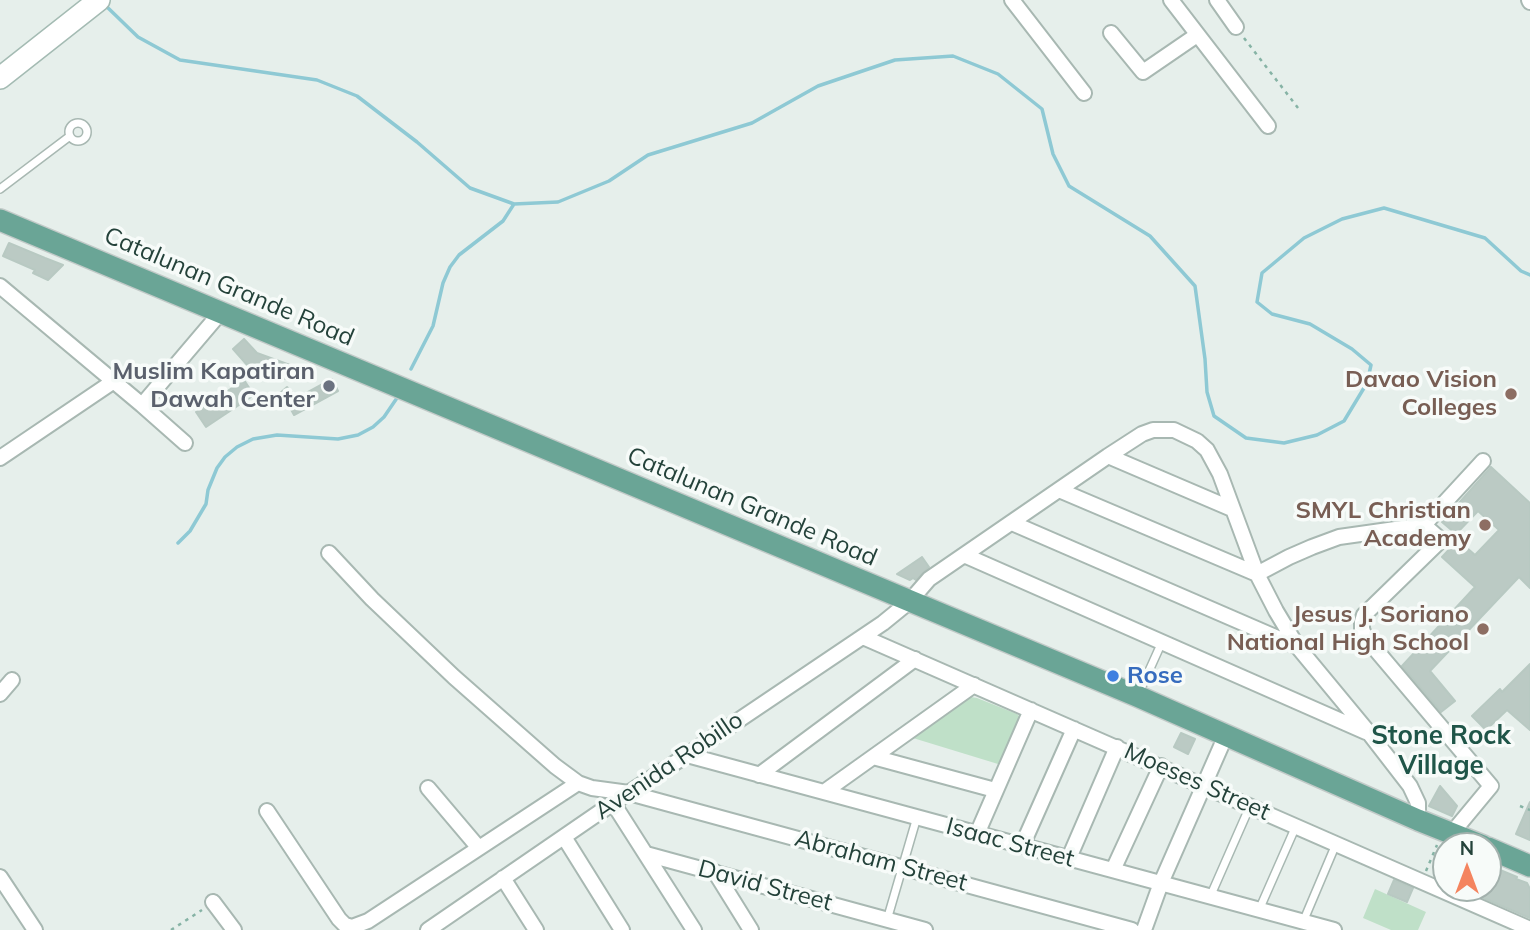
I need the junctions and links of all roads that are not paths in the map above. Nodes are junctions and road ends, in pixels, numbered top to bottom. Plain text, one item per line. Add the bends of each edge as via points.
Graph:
1 (99, 0) edge
2 (1012, 0) edge
3 (1171, 0) edge
4 (1217, 0) edge
5 (1236, 27) road end
6 (1111, 33) dead end
7 (1198, 35) junction
8 (0, 78) edge
9 (1084, 93) dead end
10 (1268, 126) dead end
11 (70, 136) dead end
12 (0, 189) edge
13 (0, 220) edge
14 (0, 286) edge
15 (221, 312) junction
16 (114, 381) junction
17 (142, 405) junction
18 (186, 443) dead end
19 (1108, 456) junction
20 (0, 458) edge
21 (1483, 461) dead end
22 (1059, 490) junction
23 (1232, 509) junction
24 (1012, 523) junction
25 (1424, 525) junction
26 (329, 553) dead end
27 (964, 555) junction
28 (1257, 574) junction
29 (910, 601) junction
30 (863, 637) junction
31 (1162, 642) junction
32 (1297, 646) junction
33 (915, 659) junction
34 (12, 680) dead end
35 (974, 685) junction
36 (0, 694) edge
37 (1137, 696) junction
38 (1031, 710) junction
39 (1074, 729) junction
40 (1369, 733) junction
41 (1226, 735) junction
42 (1117, 747) junction
43 (687, 755) junction
44 (873, 757) junction
45 (1161, 766) junction
46 (759, 775) junction
47 (578, 783) junction
48 (1204, 785) junction
49 (428, 788) dead end
50 (995, 790) junction
51 (824, 792) junction
52 (629, 793) junction
53 (613, 803) junction
54 (1250, 805) junction
55 (267, 811) dead end
56 (917, 817) junction
57 (1418, 820) junction
58 (1296, 825) junction
59 (1448, 832) joint
60 (977, 834) junction
61 (564, 837) junction
62 (1337, 843) junction
63 (1022, 846) junction
64 (478, 847) junction
65 (646, 854) junction
66 (1502, 854) edge
67 (1069, 858) junction
68 (902, 866) junction
69 (1530, 866) edge
70 (1114, 870) junction
71 (715, 872) junction
72 (0, 877) edge
73 (503, 878) junction
74 (1161, 883) junction
75 (1210, 897) junction
76 (213, 902) road end
77 (1259, 910) junction
78 (1303, 922) junction
79 (450, 924) edge
80 (886, 925) edge
81 (1530, 929) edge
82 (35, 930) edge
83 (233, 930) edge
84 (428, 930) edge
85 (536, 930) edge
86 (622, 930) edge
87 (694, 930) edge
88 (751, 930) edge
89 (925, 930) edge
90 (1132, 930) edge
91 (1144, 930) edge
92 (1334, 930) edge

1 - 8 street
2 - 9 street
3 - 7 street
4 - 5 street
6 - 7 street via 1143,72
7 - 10 street
11 - 12 lane
13 - 15 main road, Catalunan Grande Road
14 - 16 street
15 - 17 street
15 - 29 main road, Catalunan Grande Road
16 - 17 street
16 - 20 street
17 - 18 street
19 - 22 street, Avenida Robillo
19 - 23 street
19 - 23 street, Avenida Robillo via 1142,434 1174,430 1207,450
21 - 25 street
22 - 24 street, Avenida Robillo
22 - 28 street
23 - 28 street, Avenida Robillo
24 - 27 street, Avenida Robillo
24 - 32 street
25 - 28 street via 1339,537
25 - 59 street via 1441,540 1364,615 1362,629 1491,786
26 - 47 street via 454,677
27 - 29 street, Avenida Robillo via 929,579
27 - 31 street
28 - 32 street, Avenida Robillo
29 - 30 street, Avenida Robillo
29 - 37 main road, Catalunan Grande Road
30 - 33 street, Moeses Street
30 - 43 street, Avenida Robillo
31 - 37 lane
31 - 40 street
32 - 40 street, Avenida Robillo
33 - 35 street, Moeses Street
33 - 46 street
34 - 36 street
35 - 38 street, Moeses Street
35 - 44 street
37 - 41 main road, Catalunan Grande Road
38 - 39 street, Moeses Street
38 - 50 street
39 - 42 street, Moeses Street
39 - 63 street
40 - 57 street, Avenida Robillo via 1416,796
41 - 48 street
41 - 57 main road, Catalunan Grande Road
42 - 45 street, Moeses Street
42 - 67 street
43 - 46 street, Isaac Street
43 - 52 street, Avenida Robillo
44 - 50 street
44 - 51 street
45 - 48 street, Moeses Street
45 - 70 street
46 - 51 street, Isaac Street
47 - 52 street, Abraham Street
47 - 64 street
48 - 54 street, Moeses Street
48 - 74 street
49 - 64 street
50 - 60 street
51 - 56 street, Isaac Street
52 - 53 street, Avenida Robillo
52 - 68 street, Abraham Street
53 - 61 street, Avenida Robillo
53 - 65 street
54 - 58 street, Moeses Street
54 - 75 lane
55 - 64 street via 339,919 352,927 369,921
56 - 60 street, Isaac Street
56 - 68 lane
57 - 59 main road, Catalunan Grande Road
58 - 62 street, Moeses Street
58 - 77 lane
60 - 63 street, Isaac Street
61 - 73 street, Avenida Robillo
61 - 86 street
62 - 78 lane
62 - 81 street, Moeses Street
63 - 67 street, Isaac Street
65 - 71 street, David Street
65 - 87 street
66 - 69 main road
67 - 70 street, Isaac Street
68 - 80 lane
68 - 90 street, Abraham Street
70 - 74 street, Isaac Street
71 - 80 street, David Street
71 - 88 street
72 - 82 street
73 - 79 street, Avenida Robillo
73 - 85 street
74 - 75 street, Isaac Street
74 - 91 street
75 - 77 street, Isaac Street
76 - 83 street
77 - 78 street, Isaac Street
78 - 92 street, Isaac Street
79 - 84 street, Avenida Robillo
80 - 89 street, David Street

